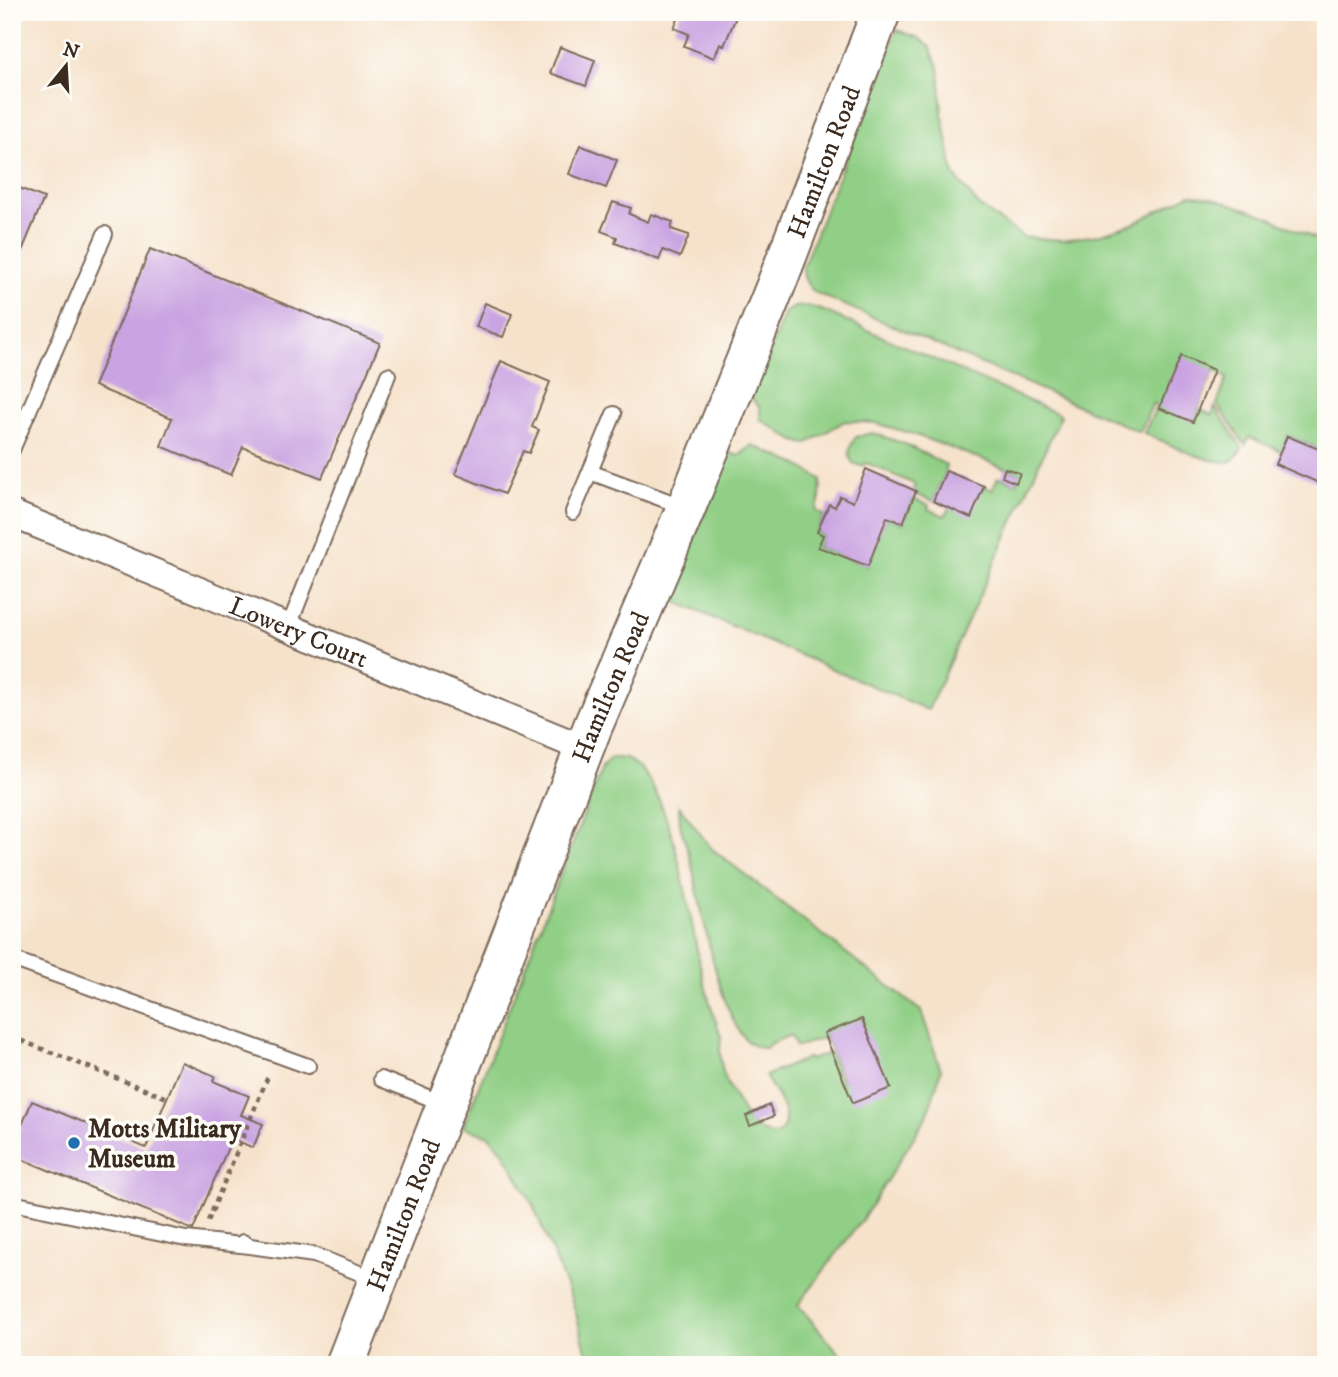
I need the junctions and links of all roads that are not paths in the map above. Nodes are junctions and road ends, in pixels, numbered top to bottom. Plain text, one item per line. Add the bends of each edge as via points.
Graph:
1 (881, 12) edge
2 (104, 234) dead end
3 (388, 375) dead end
4 (614, 414) dead end
5 (12, 450) edge
6 (590, 472) junction
7 (686, 508) junction
8 (573, 512) dead end
9 (12, 514) edge
10 (289, 626) junction
11 (585, 749) junction
12 (12, 959) edge
13 (308, 1066) dead end
14 (381, 1079) dead end
15 (445, 1104) junction
16 (12, 1203) edge
17 (377, 1281) junction
18 (345, 1365) edge

1 - 7 main road, Hamilton Road
2 - 5 lane
3 - 10 lane
4 - 6 lane
6 - 7 lane
6 - 8 lane
7 - 11 main road, Hamilton Road
9 - 10 street, Lowery Court
10 - 11 street, Lowery Court
11 - 15 main road, Hamilton Road
12 - 13 lane
14 - 15 lane
15 - 17 main road, Hamilton Road
16 - 17 lane via 186,1239 245,1242 313,1255
17 - 18 main road, Hamilton Road

